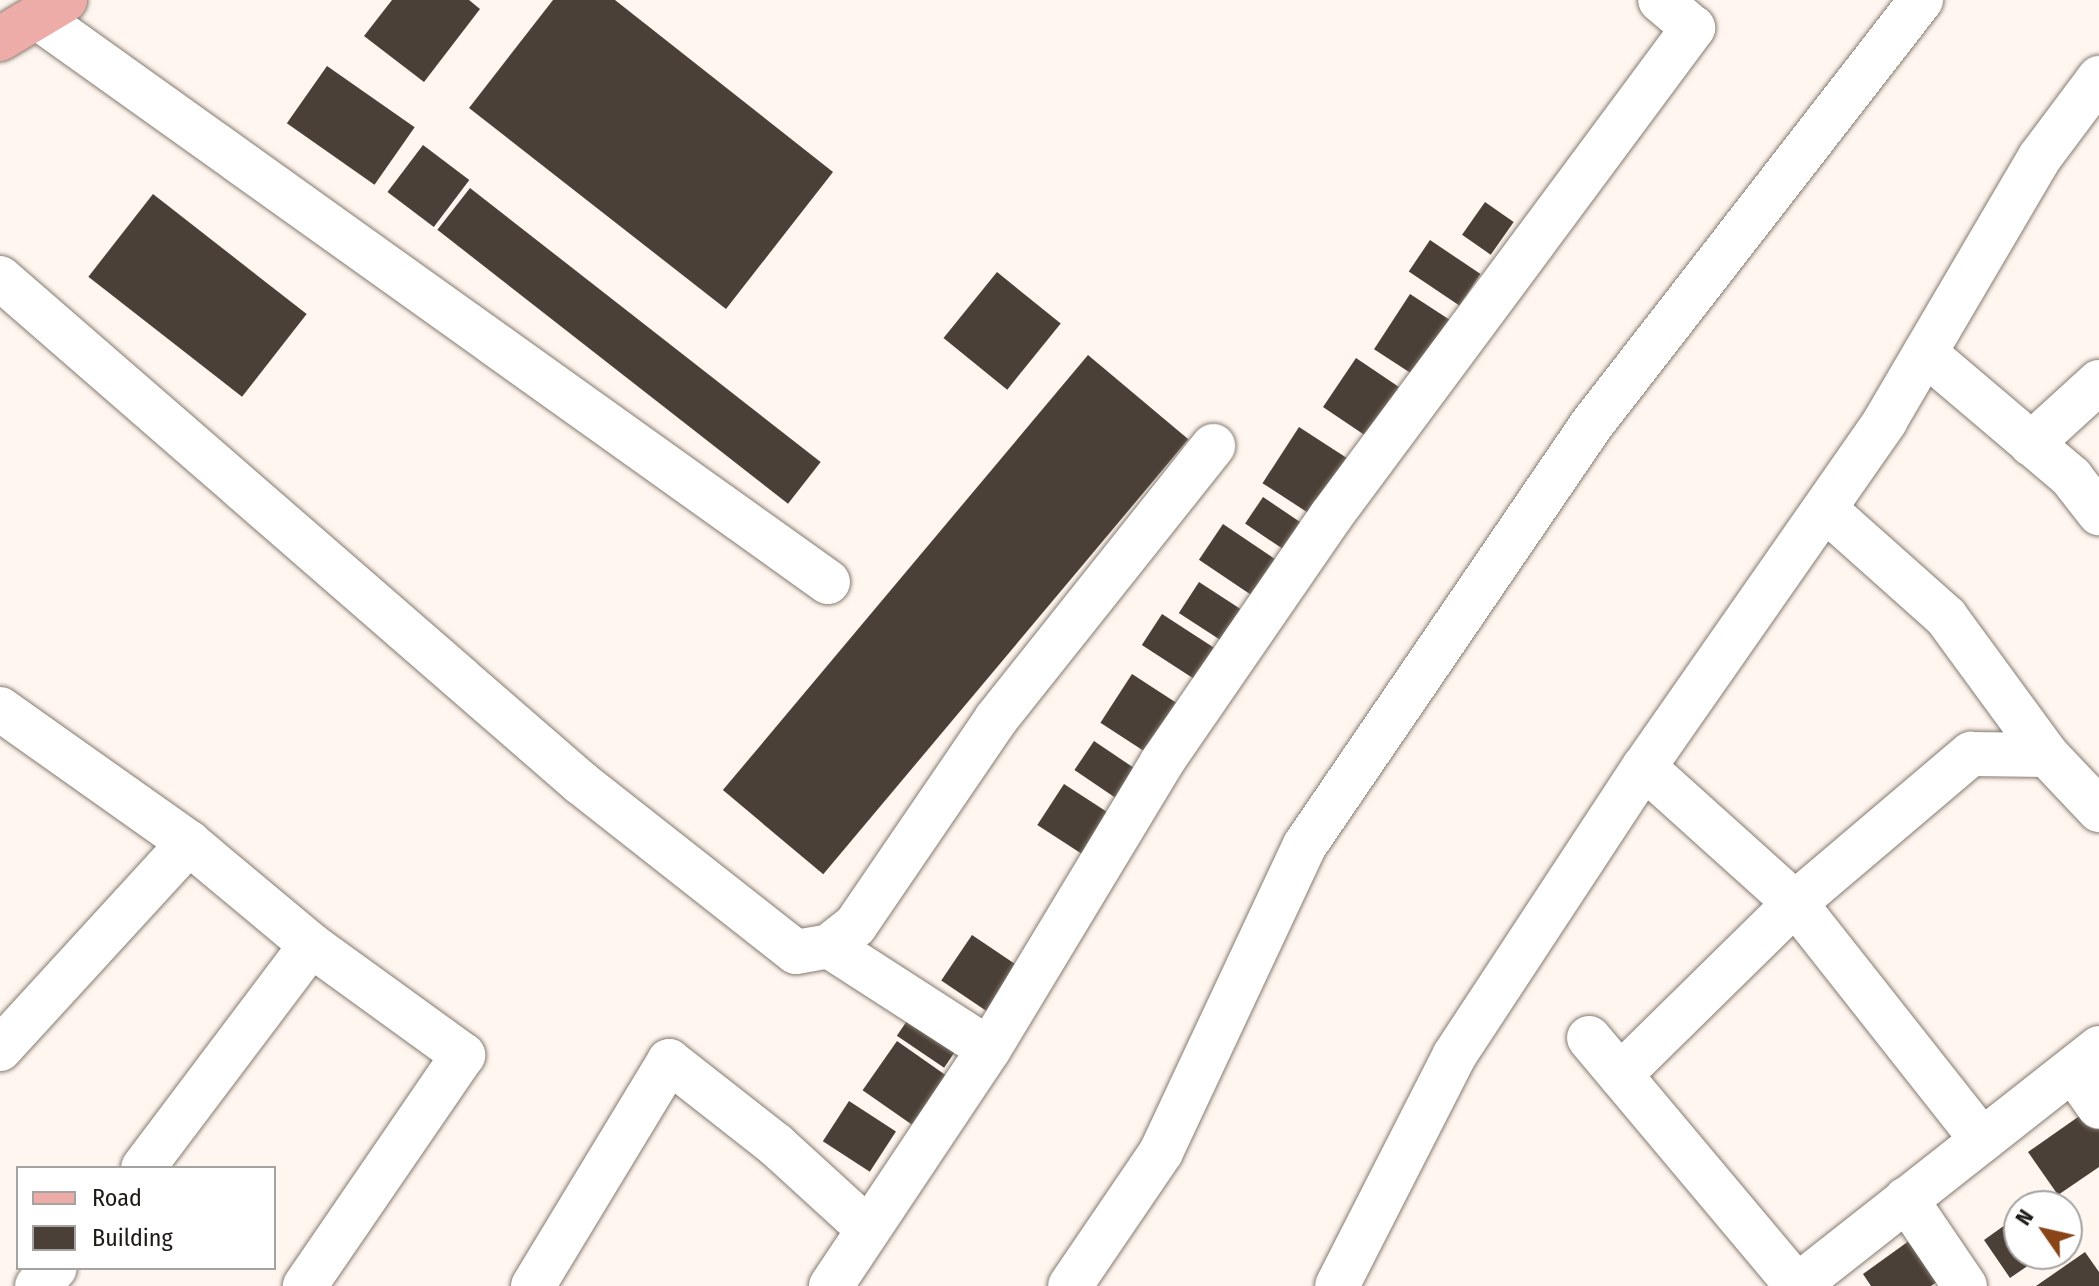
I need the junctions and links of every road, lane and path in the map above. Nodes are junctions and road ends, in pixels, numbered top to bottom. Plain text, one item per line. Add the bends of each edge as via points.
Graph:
1 (1660, 0) edge
2 (1921, 0) edge
3 (51, 8) edge
4 (0, 39) edge
5 (2099, 78) edge
6 (0, 278) edge
7 (1925, 353) junction
8 (2099, 382) edge
9 (2031, 444) junction
10 (1213, 446) dead end
11 (1826, 510) junction
12 (2099, 513) edge
13 (828, 582) dead end
14 (0, 709) edge
15 (2047, 755) junction
16 (1644, 767) junction
17 (2099, 810) edge
18 (189, 843) junction
19 (1795, 903) junction
20 (311, 945) junction
21 (829, 946) junction
22 (1589, 1038) dead end
23 (0, 1049) edge
24 (989, 1049) junction
25 (2086, 1059) edge
26 (1620, 1075) junction
27 (2099, 1107) edge
28 (1982, 1140) junction
29 (145, 1166) edge
30 (1906, 1199) junction
31 (868, 1229) junction
32 (53, 1270) edge
33 (37, 1286) edge
34 (305, 1286) edge
35 (533, 1286) edge
36 (831, 1286) edge
37 (1070, 1286) edge
38 (1337, 1286) edge
39 (1797, 1286) edge
40 (1965, 1286) edge

1 - 24 street via 1693,28 1331,516 1162,762
2 - 37 street via 1592,424 1305,845 1161,1152
3 - 4 main road
3 - 13 street
5 - 7 street via 2040,157
6 - 21 street via 581,783 757,926 796,952
7 - 9 street
7 - 11 street
8 - 9 street
9 - 12 street via 2071,477
10 - 21 street via 996,719 855,926
11 - 15 street via 1946,617
11 - 16 street
14 - 18 street
15 - 17 street
15 - 19 street via 1971,754
16 - 19 street
16 - 38 street via 1454,1056
18 - 20 street
18 - 23 street
19 - 26 street
19 - 28 street
20 - 29 street
20 - 34 street via 463,1055
21 - 24 street
22 - 26 street
24 - 31 street
25 - 27 street
25 - 28 street
26 - 39 street
28 - 30 street
30 - 39 street
30 - 40 street
31 - 35 street via 776,1145 669,1061
31 - 36 street
32 - 33 street

